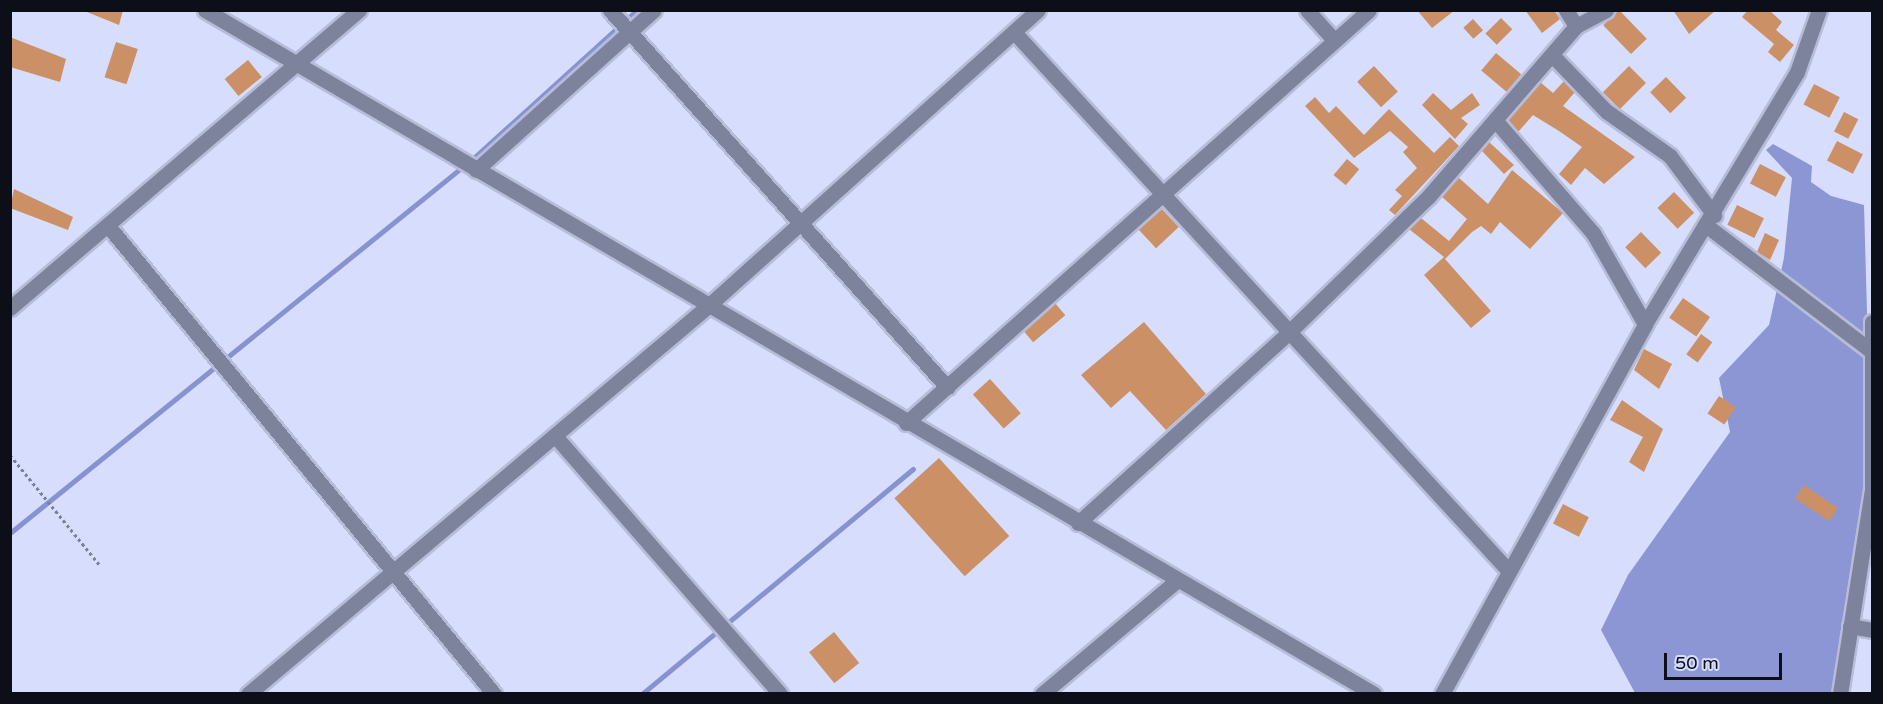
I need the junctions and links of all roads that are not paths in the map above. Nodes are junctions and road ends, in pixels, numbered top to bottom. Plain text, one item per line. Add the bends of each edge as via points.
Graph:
1 (205, 10) edge
2 (359, 10) edge
3 (610, 10) edge
4 (654, 10) edge
5 (1038, 10) edge
6 (1307, 10) edge
7 (1369, 10) edge
8 (1566, 10) edge
9 (1606, 10) edge
10 (1819, 10) edge
11 (1576, 27) junction
12 (1014, 32) junction
13 (630, 33) junction
14 (1334, 40) junction
15 (1552, 55) junction
16 (298, 66) junction
17 (1495, 120) junction
18 (476, 170) junction
19 (1161, 192) junction
20 (1711, 220) junction
21 (799, 223) junction
22 (109, 226) junction
23 (708, 306) junction
24 (10, 308) edge
25 (1872, 322) edge
26 (1645, 324) junction
27 (1288, 333) junction
28 (1871, 351) edge
29 (1872, 384) edge
30 (947, 387) junction
31 (906, 423) junction
32 (556, 438) junction
33 (1872, 490) edge
34 (1078, 523) junction
35 (1507, 569) junction
36 (392, 571) junction
37 (1175, 582) junction
38 (1850, 626) junction
39 (1872, 630) edge
40 (248, 693) edge
41 (494, 693) edge
42 (780, 693) edge
43 (1042, 693) edge
44 (1374, 693) edge
45 (1442, 693) edge
46 (1839, 693) edge

1 - 16 street
2 - 16 street
3 - 13 street
4 - 13 street
5 - 12 street
6 - 14 street
7 - 14 street
8 - 11 street
9 - 11 street
10 - 20 street via 1797,72
11 - 15 street
12 - 19 street
12 - 21 street
13 - 18 street
13 - 21 street
14 - 19 street
15 - 17 street
15 - 20 street via 1606,111 1670,156
16 - 18 street
16 - 22 street
17 - 26 street via 1593,233
17 - 27 street via 1428,197
18 - 23 street
19 - 27 street
19 - 30 street
20 - 26 street
20 - 28 street
21 - 23 street
21 - 30 street
22 - 24 street
22 - 36 street
23 - 31 street
23 - 32 street
25 - 28 street
26 - 35 street
27 - 34 street
27 - 35 street
28 - 29 street
29 - 33 street
30 - 31 street
31 - 34 street
32 - 36 street
32 - 42 street
33 - 38 street
34 - 37 street
35 - 45 street
36 - 40 street
36 - 41 street
37 - 43 street
37 - 44 street
38 - 39 street
38 - 46 street

